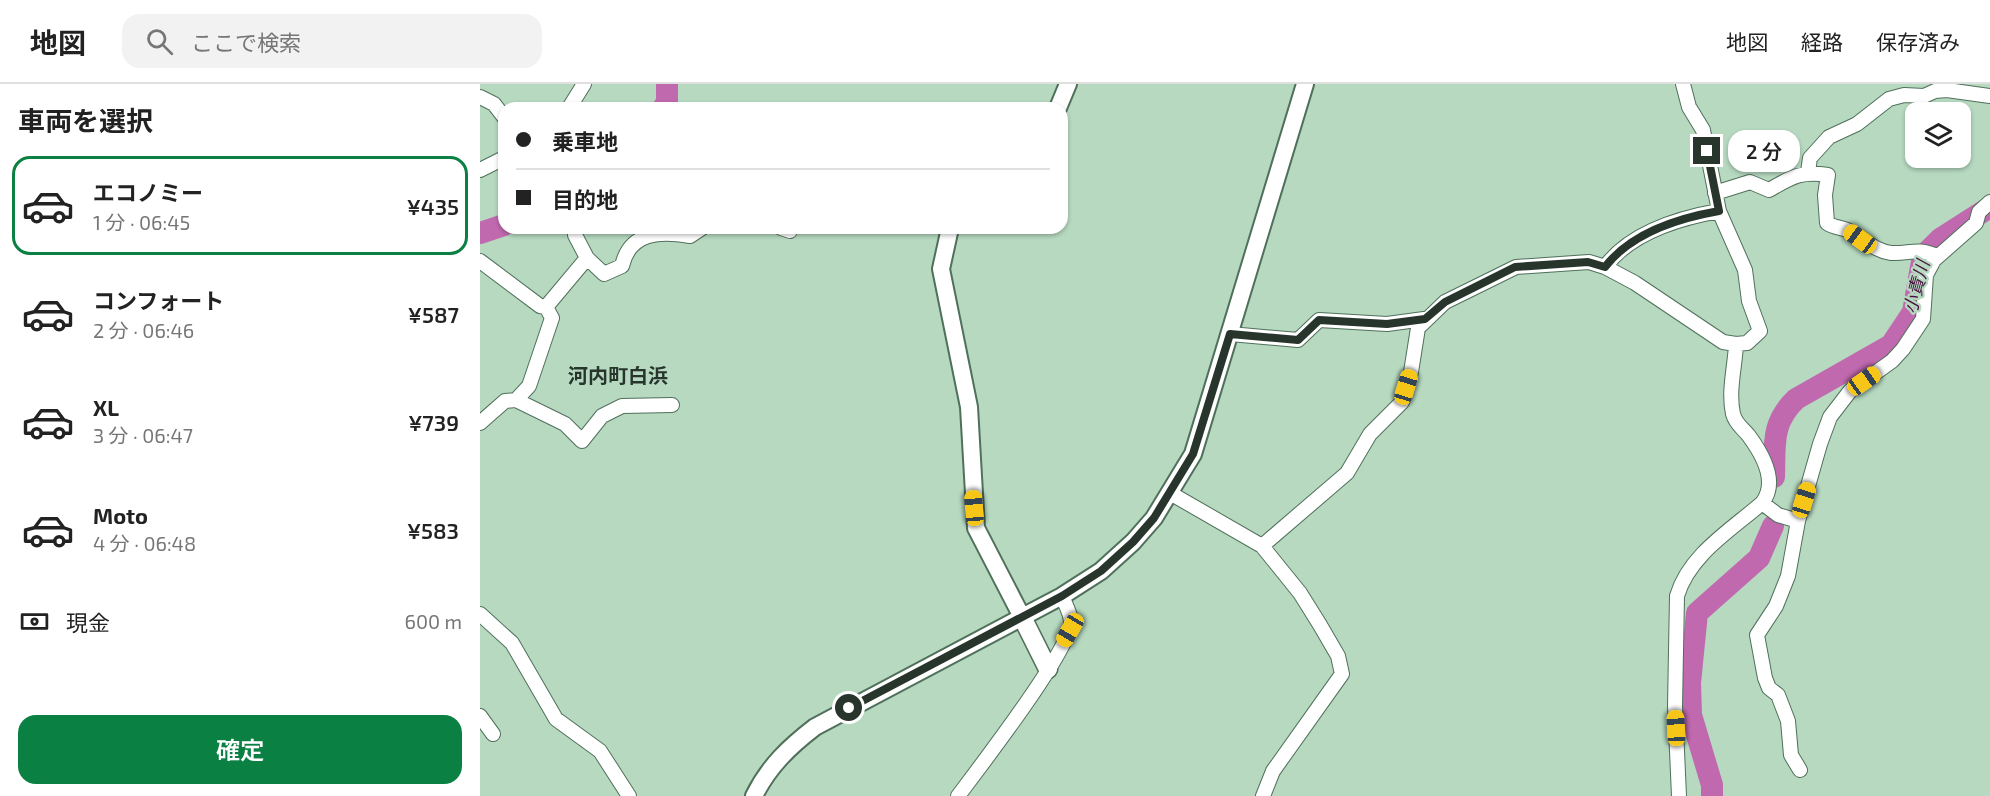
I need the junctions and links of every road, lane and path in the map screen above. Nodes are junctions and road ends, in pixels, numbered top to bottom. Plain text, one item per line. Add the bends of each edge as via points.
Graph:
1 (584, 84) edge
2 (1068, 84) edge
3 (1305, 84) edge
4 (1683, 84) edge
5 (1935, 88) edge
6 (1990, 96) edge
7 (480, 97) edge
8 (573, 102) edge
9 (1060, 102) edge
10 (498, 109) edge
11 (498, 161) edge
12 (480, 170) edge
13 (1808, 172) junction
14 (1715, 193) junction
15 (1990, 202) edge
16 (1719, 211) junction
17 (653, 234) edge
18 (678, 234) edge
19 (693, 234) edge
20 (949, 234) edge
21 (574, 235) dead end
22 (1931, 253) junction
23 (587, 258) junction
24 (480, 261) edge
25 (1605, 267) junction
26 (546, 308) junction
27 (1425, 319) junction
28 (1230, 334) junction
29 (1736, 344) junction
30 (516, 400) junction
31 (672, 405) dead end
32 (480, 423) edge
33 (1170, 493) junction
34 (1762, 503) junction
35 (1798, 521) junction
36 (1262, 546) junction
37 (1062, 596) junction
38 (480, 614) edge
39 (1022, 617) junction
40 (1048, 669) junction
41 (480, 716) edge
42 (493, 734) dead end
43 (1800, 770) dead end
44 (629, 796) edge
45 (754, 796) edge
46 (958, 796) edge
47 (1263, 796) edge
48 (1679, 796) edge

1 - 8 street
2 - 9 street
3 - 28 street
4 - 14 street via 1689,107 1703,130
5 - 6 street
5 - 13 street via 1924,96 1889,99 1857,124 1829,137 1810,158
7 - 10 street
11 - 12 street
13 - 14 street via 1769,190 1750,182
13 - 22 street via 1828,175 1825,195 1830,226 1848,230 1872,247 1891,253
14 - 16 street
15 - 22 street
16 - 25 street via 1682,218 1647,235 1625,247
16 - 29 street via 1745,270 1749,301 1760,331 1747,343
17 - 23 street via 646,235 624,256 622,266 604,274
18 - 19 street
20 - 39 street via 941,269 969,406 976,528
21 - 23 street
22 - 35 street via 1923,319 1892,361 1850,391 1830,417
23 - 26 street
24 - 26 street
25 - 27 street via 1588,262 1515,267 1445,302
25 - 29 street via 1723,342
26 - 30 street via 552,318 528,386
27 - 28 street via 1387,324 1319,320 1298,340
27 - 36 street via 1418,328 1402,402 1370,434 1347,473
28 - 33 street via 1193,454
29 - 34 street via 1730,390 1733,414 1738,426 1749,436 1771,481 1770,493
30 - 31 street via 565,424 582,441 602,416 622,406
30 - 32 street via 505,401
33 - 36 street
33 - 37 street via 1133,542 1101,571
34 - 35 street via 1778,515
34 - 48 street via 1693,563 1677,597 1675,706
35 - 43 street via 1788,576 1776,606 1757,635 1765,678 1782,704 1791,755
36 - 47 street via 1300,593 1338,656 1342,674 1274,771
37 - 39 street
37 - 40 street via 1071,620 1070,630
38 - 44 street via 512,643 556,719 600,752
39 - 40 main road
39 - 45 street via 815,727 786,750 764,775
40 - 46 street
41 - 42 street

